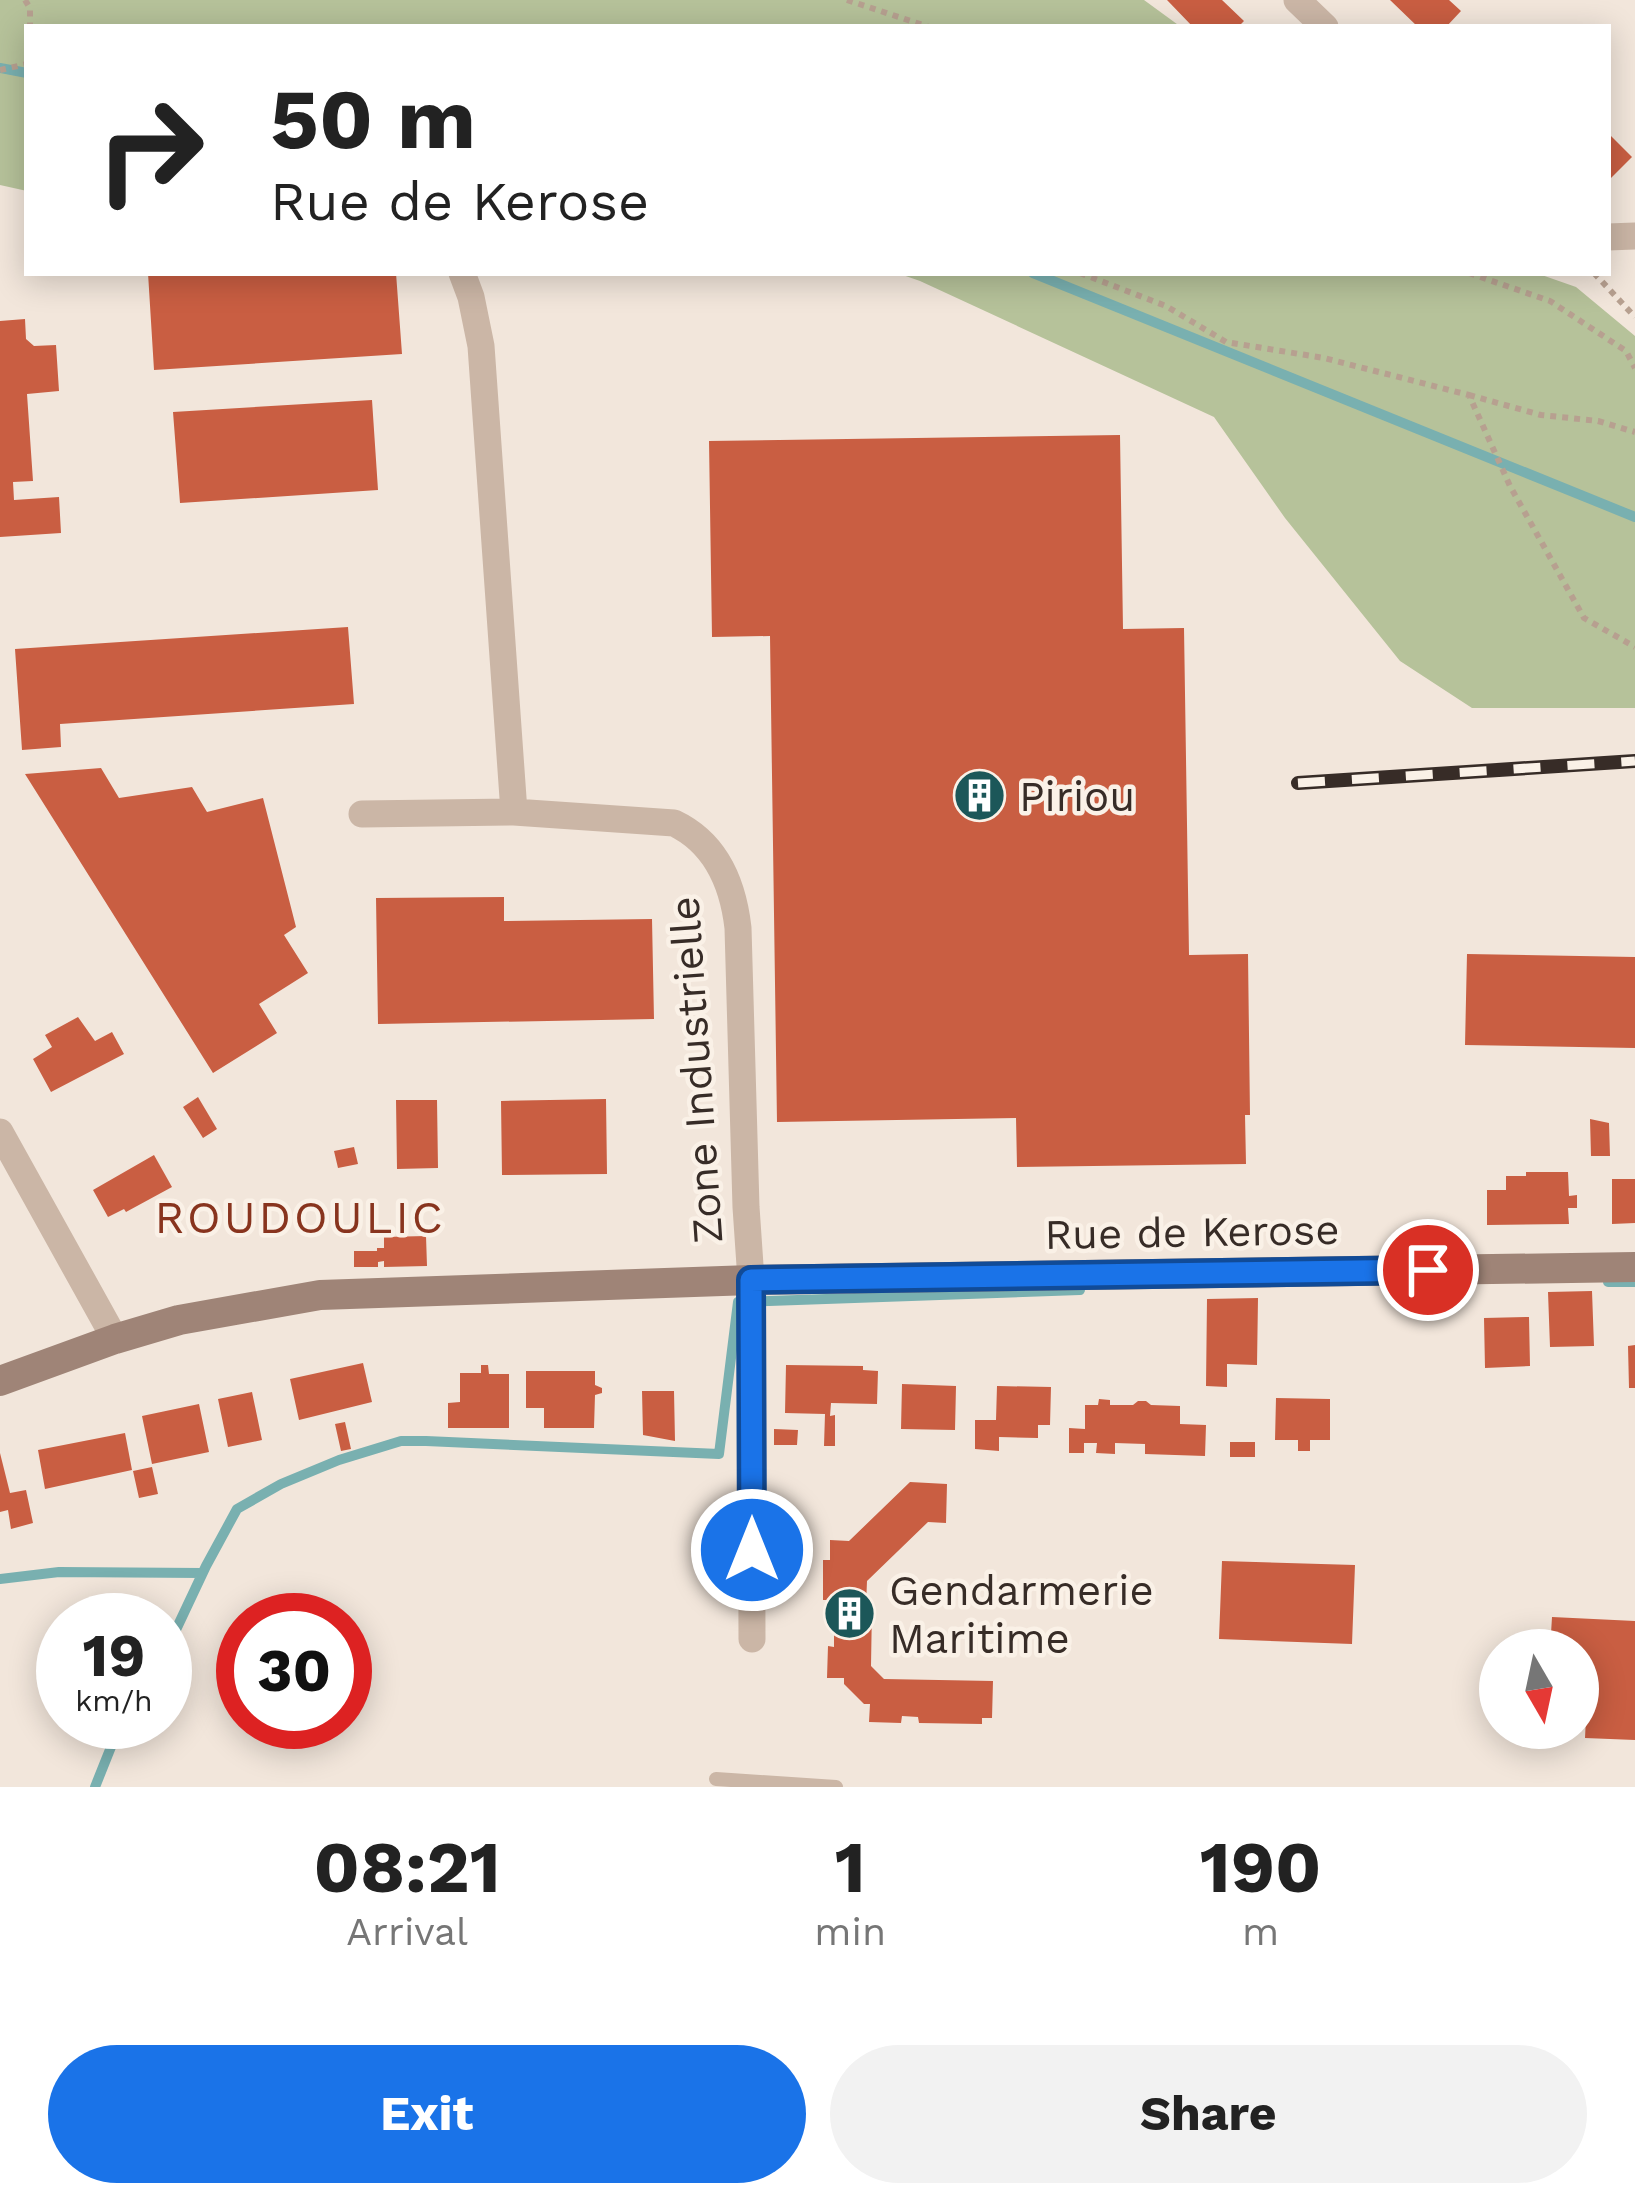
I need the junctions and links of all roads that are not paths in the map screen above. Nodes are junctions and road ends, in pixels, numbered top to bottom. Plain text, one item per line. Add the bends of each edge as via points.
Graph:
1 (1297, 0) edge
2 (1322, 24) edge
3 (463, 276) edge
4 (514, 812) junction
5 (362, 814) dead end
6 (0, 1132) edge
7 (1635, 1267) edge
8 (751, 1280) junction
9 (115, 1339) junction
10 (0, 1381) edge
11 (752, 1639) dead end
12 (716, 1779) dead end
13 (836, 1787) edge

1 - 2 street
3 - 4 street via 481,346
4 - 5 street, Zone Industrielle
4 - 8 street, Zone Industrielle via 674,823 691,831 726,874 738,928
6 - 9 street
7 - 8 street, Rue de Kerose
8 - 9 street, Rue de Kerose via 320,1295
8 - 11 street
9 - 10 street, Rue de Kerose
12 - 13 lane

